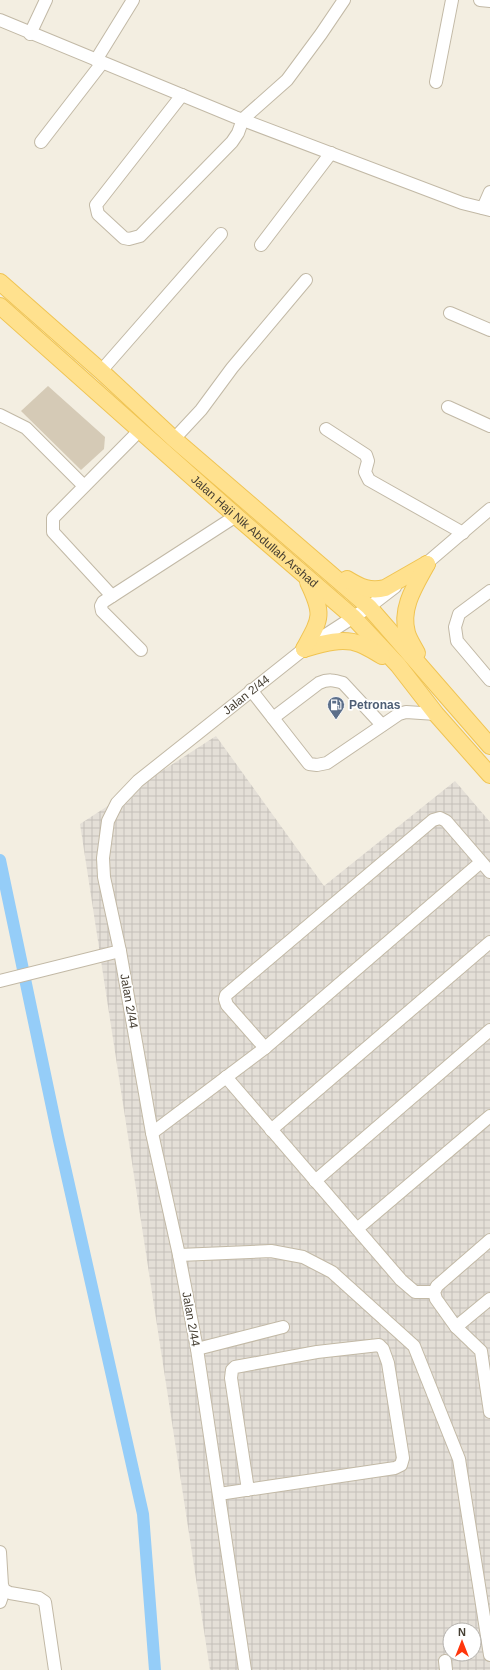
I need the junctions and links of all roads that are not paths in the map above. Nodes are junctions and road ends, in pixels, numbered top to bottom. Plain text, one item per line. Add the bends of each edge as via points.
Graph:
1 (46, 0) edge
2 (133, 0) edge
3 (344, 0) edge
4 (452, 0) edge
5 (480, 0) edge
6 (490, 1) edge
7 (0, 20) edge
8 (30, 34) junction
9 (99, 62) junction
10 (436, 82) dead end
11 (182, 95) junction
12 (243, 119) junction
13 (41, 142) dead end
14 (331, 153) junction
15 (490, 192) edge
16 (486, 209) edge
17 (221, 234) dead end
18 (261, 245) dead end
19 (306, 280) dead end
20 (0, 282) edge
21 (0, 306) edge
22 (450, 313) dead end
23 (490, 330) edge
24 (101, 371) junction
25 (448, 407) dead end
26 (0, 415) edge
27 (490, 426) edge
28 (326, 429) dead end
29 (140, 430) junction
30 (174, 439) junction
31 (84, 486) junction
32 (490, 509) edge
33 (236, 516) junction
34 (463, 533) junction
35 (316, 561) junction
36 (427, 564) junction
37 (306, 576) junction
38 (490, 591) edge
39 (112, 596) junction
40 (369, 607) junction
41 (352, 617) junction
42 (304, 649) junction
43 (141, 650) dead end
44 (398, 665) junction
45 (486, 667) edge
46 (426, 672) junction
47 (490, 680) edge
48 (252, 690) junction
49 (436, 714) junction
50 (273, 718) junction
51 (382, 725) junction
52 (490, 746) edge
53 (490, 775) edge
54 (481, 862) junction
55 (490, 872) edge
56 (490, 942) edge
57 (120, 951) junction
58 (0, 981) edge
59 (490, 1030) edge
60 (265, 1048) junction
61 (226, 1077) junction
62 (490, 1116) edge
63 (271, 1130) junction
64 (152, 1133) junction
65 (315, 1181) junction
66 (357, 1229) junction
67 (490, 1240) edge
68 (179, 1256) junction
69 (434, 1292) junction
70 (490, 1299) edge
71 (282, 1327) dead end
72 (456, 1327) junction
73 (197, 1349) junction
74 (490, 1412) edge
75 (248, 1490) junction
76 (219, 1494) junction
77 (0, 1552) edge
78 (4, 1590) junction
79 (0, 1602) edge
80 (490, 1655) edge
81 (55, 1670) edge
82 (245, 1670) edge

1 - 8 street
2 - 9 street
3 - 12 street via 287,80
4 - 10 street
5 - 6 street
7 - 8 street
8 - 9 street
9 - 11 street
9 - 13 street
11 - 12 street
11 - 12 street via 96,205 98,214 124,238 140,236 232,142
12 - 14 street
14 - 16 street via 462,203
14 - 18 street
15 - 16 street
17 - 24 street
19 - 30 street via 232,368 201,410
20 - 24 main road, Jalan Haji Nik Abdullah Arshad
21 - 29 main road, Jalan Haji Nik Abdullah Arshad
22 - 23 street
24 - 30 main road, Jalan Haji Nik Abdullah Arshad
25 - 27 street
26 - 31 street via 26,428
28 - 34 street via 366,455 368,461 365,472 369,480
29 - 31 street
29 - 33 main road, Jalan Haji Nik Abdullah Arshad
30 - 35 main road, Jalan Haji Nik Abdullah Arshad
31 - 39 street via 53,518 53,532
32 - 34 street, Jalan 2/44
33 - 37 main road, Jalan Haji Nik Abdullah Arshad
33 - 39 street
34 - 36 street, Jalan 2/44
35 - 36 main road via 361,588 370,590 385,588
35 - 40 main road, Jalan Haji Nik Abdullah Arshad
36 - 40 street, Jalan 2/44
36 - 46 main road via 408,599 405,621 408,634
37 - 41 main road, Jalan Haji Nik Abdullah Arshad
37 - 42 main road via 320,609 317,626
38 - 45 street via 459,614 455,627 458,641
39 - 43 street via 103,602 102,610
40 - 41 street, Jalan 2/44
40 - 46 main road, Jalan Haji Nik Abdullah Arshad
41 - 42 street, Jalan 2/44
41 - 44 main road, Jalan Haji Nik Abdullah Arshad
42 - 44 main road via 350,641 359,643
42 - 48 street, Jalan 2/44
44 - 49 main road, Jalan Haji Nik Abdullah Arshad
45 - 47 street
46 - 52 main road, Jalan Haji Nik Abdullah Arshad
48 - 50 street
48 - 57 street, Jalan 2/44 via 138,781 117,803 108,821 103,858 104,877
49 - 51 street via 406,712
49 - 53 main road, Jalan Haji Nik Abdullah Arshad
50 - 51 street via 319,683 334,680 343,683
50 - 51 street via 309,764 317,765 327,763
54 - 55 street
54 - 60 street
54 - 60 street via 446,821 436,819 228,993 225,999 227,1005
56 - 63 street
57 - 58 street
57 - 64 street, Jalan 2/44
59 - 65 street
60 - 61 street
61 - 63 street
61 - 64 street
62 - 66 street
63 - 65 street
64 - 68 street, Jalan 2/44
65 - 66 street
66 - 69 street via 410,1290 417,1293
67 - 69 street via 437,1286
68 - 73 street, Jalan 2/44
68 - 80 street via 271,1251 303,1257 332,1272 414,1346 459,1459
69 - 72 street via 436,1299
70 - 72 street
71 - 73 street
72 - 74 street via 481,1350
73 - 76 street, Jalan 2/44
75 - 75 street via 401,1465 402,1451 388,1362 379,1345 235,1367 232,1370 231,1378
75 - 76 street
76 - 82 street, Jalan 2/44
77 - 78 street
78 - 79 street
78 - 81 street via 46,1602

